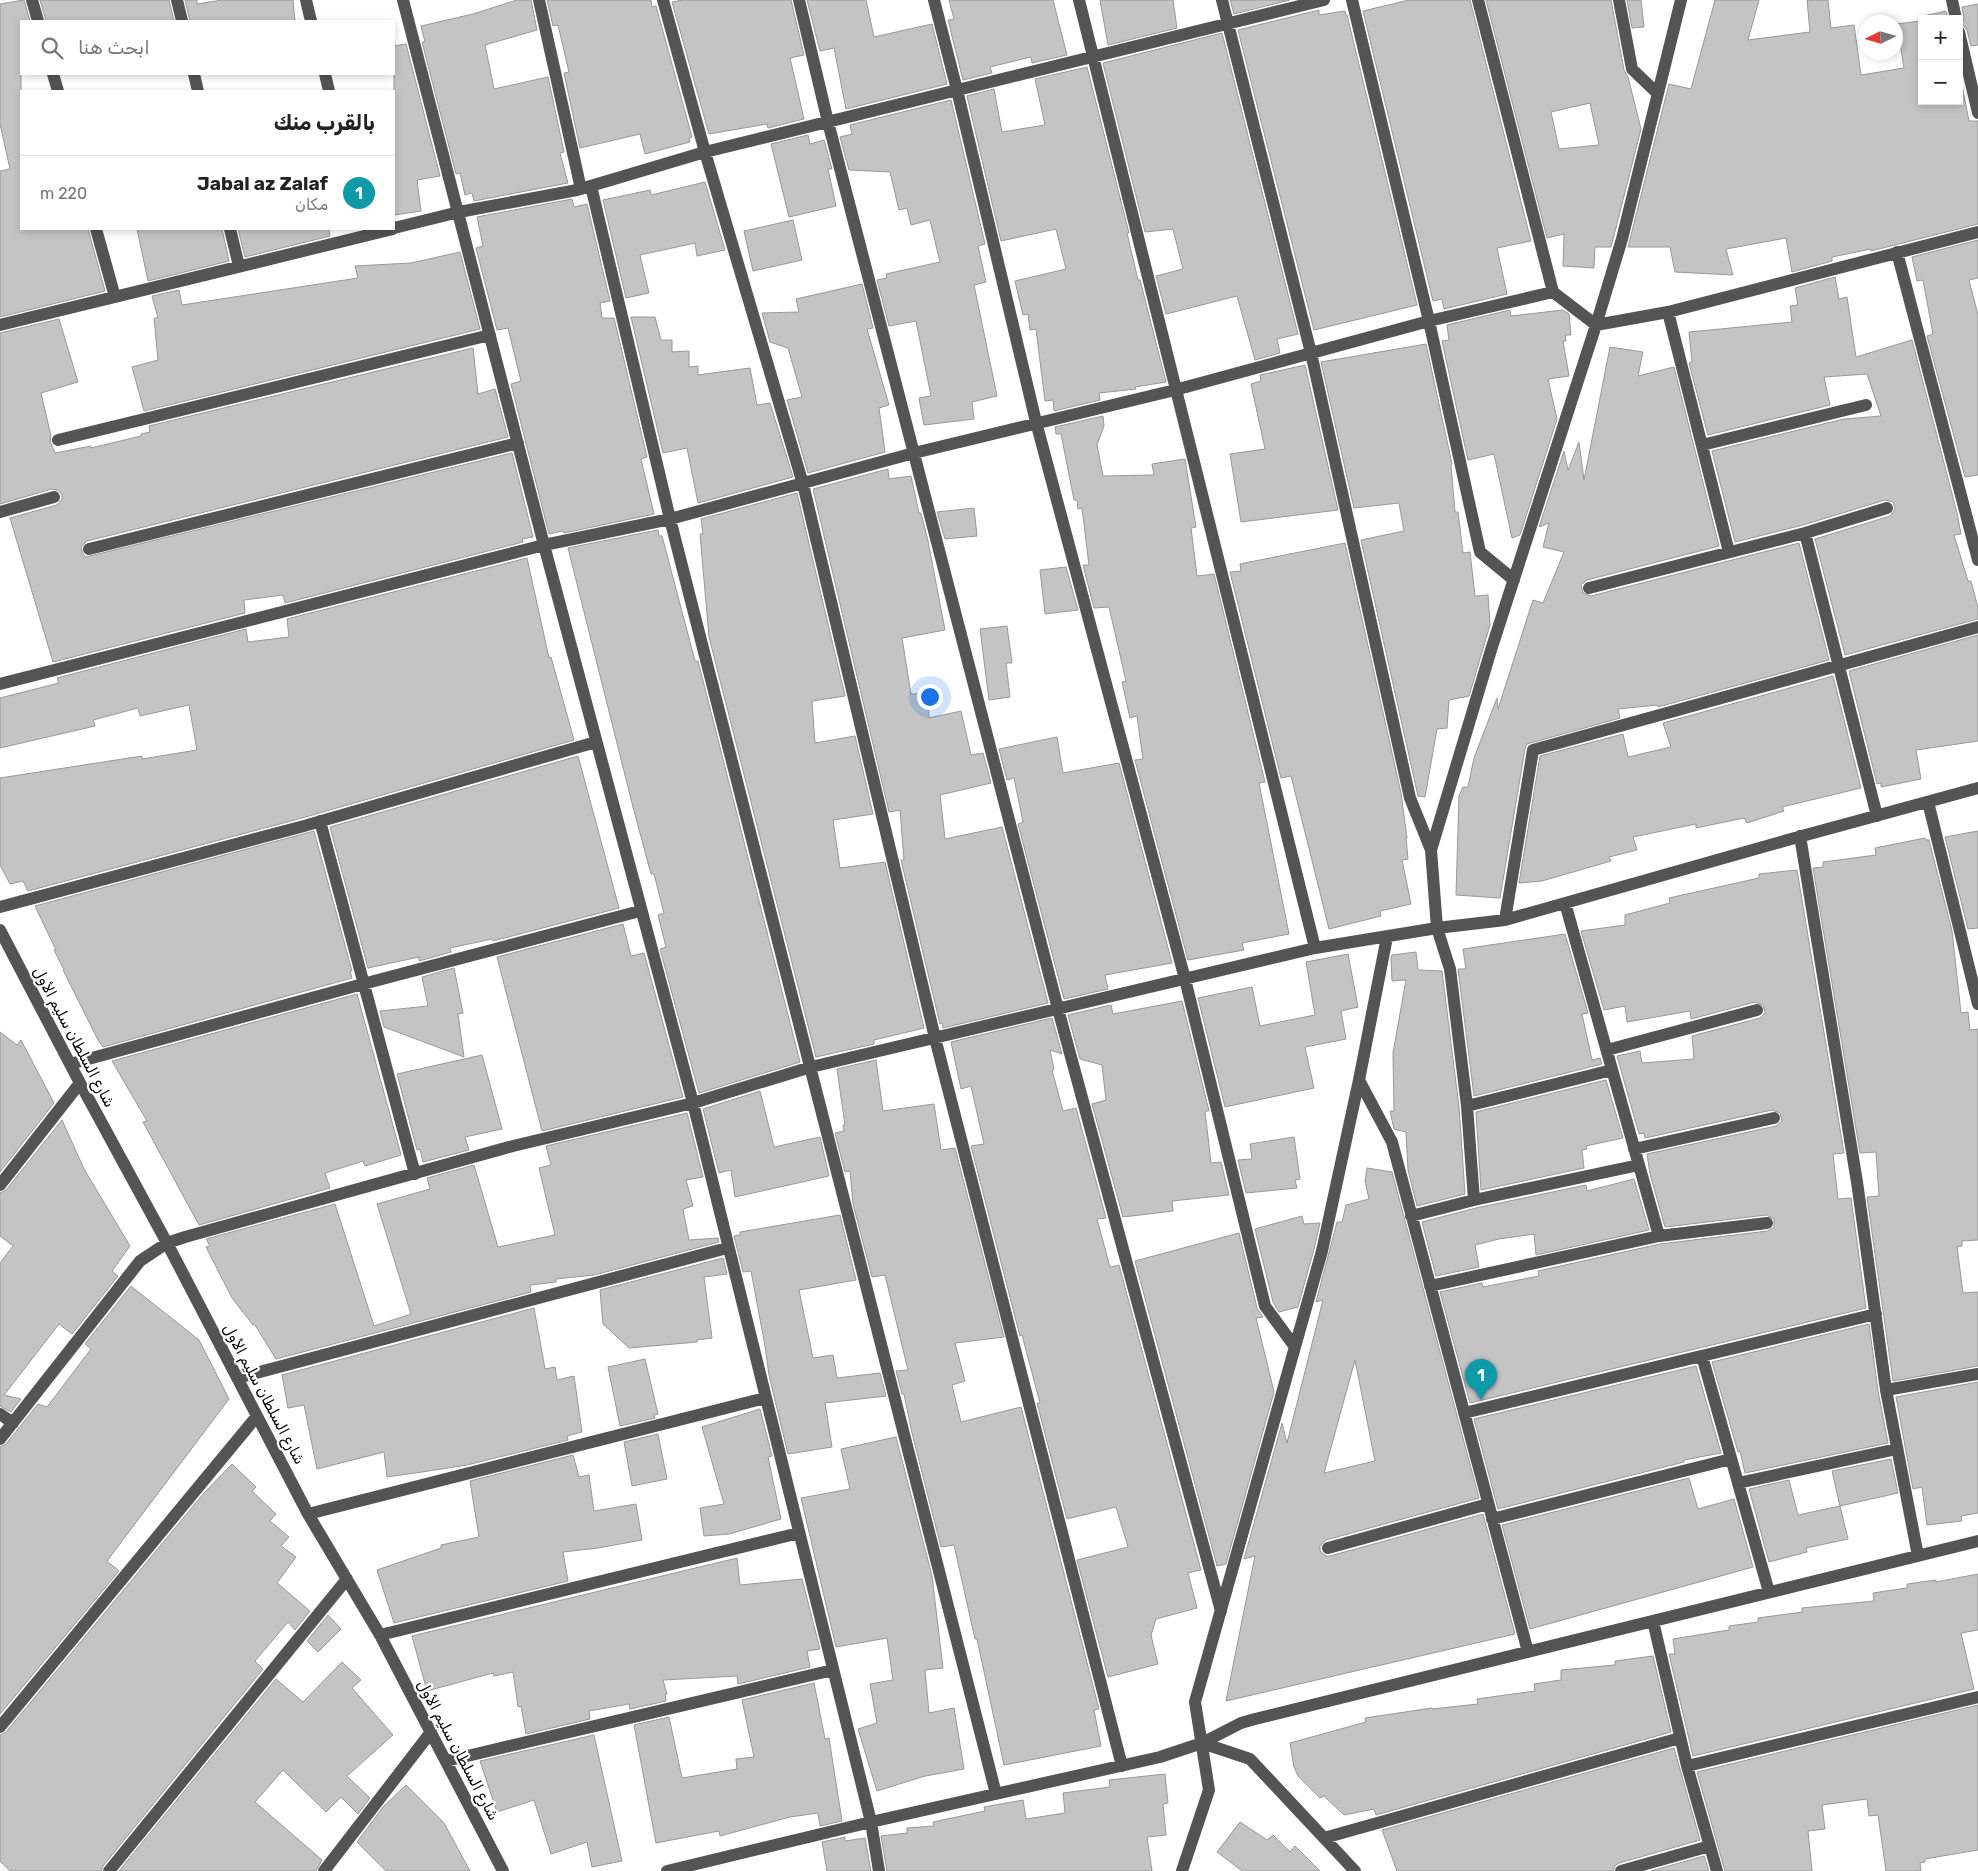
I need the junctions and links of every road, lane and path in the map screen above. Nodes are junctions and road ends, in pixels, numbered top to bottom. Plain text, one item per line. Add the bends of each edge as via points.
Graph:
1 (32, 0) edge
2 (177, 0) edge
3 (306, 0) edge
4 (403, 0) edge
5 (539, 0) edge
6 (663, 0) edge
7 (799, 0) edge
8 (934, 0) edge
9 (1079, 0) edge
10 (1222, 0) edge
11 (1324, 0) edge
12 (1352, 0) edge
13 (1478, 0) edge
14 (1618, 0) edge
15 (1681, 0) edge
16 (1952, 0) edge
17 (1955, 15) edge
18 (38, 20) edge
19 (182, 20) edge
20 (311, 20) edge
21 (1228, 22) junction
22 (1963, 49) edge
23 (1093, 56) junction
24 (53, 75) edge
25 (194, 75) edge
26 (325, 75) edge
27 (58, 90) edge
28 (198, 90) edge
29 (329, 90) edge
30 (957, 90) junction
31 (1657, 93) junction
32 (1978, 113) edge
33 (828, 122) junction
34 (705, 152) junction
35 (586, 187) junction
36 (459, 212) junction
37 (395, 228) edge
38 (96, 230) edge
39 (230, 230) edge
40 (384, 230) edge
41 (366, 232) edge
42 (1978, 232) edge
43 (1897, 252) junction
44 (239, 266) junction
45 (1553, 292) junction
46 (115, 297) junction
47 (1668, 312) junction
48 (1429, 320) junction
49 (1596, 325) junction
50 (0, 326) edge
51 (490, 335) junction
52 (1311, 353) junction
53 (1175, 390) junction
54 (1866, 404) dead end
55 (1036, 422) junction
56 (58, 440) dead end
57 (518, 443) junction
58 (1702, 445) junction
59 (914, 453) junction
60 (803, 484) junction
61 (54, 497) dead end
62 (1887, 508) dead end
63 (0, 512) edge
64 (670, 519) junction
65 (1805, 532) junction
66 (1975, 536) edge
67 (544, 545) junction
68 (89, 549) dead end
69 (1729, 552) junction
70 (1978, 560) edge
71 (1514, 580) junction
72 (1589, 588) dead end
73 (1978, 627) edge
74 (1839, 665) junction
75 (0, 684) edge
76 (596, 742) junction
77 (1978, 788) edge
78 (1928, 802) junction
79 (1877, 816) junction
80 (320, 821) junction
81 (1800, 836) junction
82 (1431, 850) junction
83 (1565, 903) junction
84 (0, 907) edge
85 (640, 911) junction
86 (1505, 920) junction
87 (1437, 928) junction
88 (0, 931) edge
89 (1387, 936) junction
90 (1315, 948) junction
91 (1185, 979) junction
92 (364, 984) junction
93 (1978, 1004) edge
94 (1058, 1009) junction
95 (1757, 1010) dead end
96 (935, 1038) junction
97 (1607, 1050) junction
98 (70, 1064) junction
99 (812, 1067) junction
100 (1612, 1070) junction
101 (1359, 1080) junction
102 (80, 1083) junction
103 (693, 1103) junction
104 (1467, 1106) junction
105 (1774, 1118) dead end
106 (1634, 1149) junction
107 (1639, 1165) junction
108 (415, 1174) junction
109 (0, 1186) edge
110 (1474, 1200) junction
111 (1411, 1216) junction
112 (1767, 1223) dead end
113 (1659, 1236) junction
114 (167, 1243) junction
115 (728, 1248) junction
116 (1430, 1286) junction
117 (1876, 1314) junction
118 (1295, 1347) junction
119 (1702, 1356) junction
120 (1978, 1374) edge
121 (237, 1378) junction
122 (1886, 1390) junction
123 (765, 1398) junction
124 (1464, 1413) junction
125 (0, 1414) edge
126 (258, 1416) junction
127 (13, 1423) junction
128 (0, 1440) edge
129 (1897, 1448) junction
130 (1731, 1460) junction
131 (1738, 1483) junction
132 (1488, 1504) junction
133 (308, 1514) junction
134 (1492, 1519) junction
135 (799, 1533) junction
136 (1978, 1541) edge
137 (1328, 1548) dead end
138 (1918, 1556) junction
139 (347, 1579) junction
140 (1769, 1592) junction
141 (1221, 1610) junction
142 (1654, 1621) junction
143 (380, 1635) junction
144 (1528, 1652) junction
145 (833, 1670) junction
146 (1978, 1697) edge
147 (0, 1727) edge
148 (431, 1732) junction
149 (1680, 1738) junction
150 (1202, 1743) junction
151 (446, 1761) junction
152 (1122, 1766) junction
153 (1687, 1766) junction
154 (996, 1794) junction
155 (871, 1822) junction
156 (1324, 1838) junction
157 (1710, 1846) junction
158 (109, 1871) edge
159 (324, 1871) edge
160 (503, 1871) edge
161 (667, 1871) edge
162 (879, 1871) edge
163 (1182, 1871) edge
164 (1355, 1871) edge
165 (1621, 1871) edge
166 (1717, 1871) edge

1 - 18 street
2 - 19 street
3 - 20 street
4 - 36 street
5 - 35 street
6 - 34 street
7 - 33 street
8 - 30 street
9 - 23 street
10 - 21 street
11 - 21 street
12 - 48 street
13 - 45 street
14 - 31 street via 1632,70
15 - 31 street
16 - 17 street
21 - 23 street
21 - 52 street
22 - 32 street
23 - 30 street
23 - 53 street
24 - 27 street
25 - 28 street
26 - 29 street
30 - 33 street
30 - 55 street
31 - 49 street via 1622,239
33 - 34 street
33 - 59 street
34 - 35 street
34 - 60 street
35 - 36 street
35 - 64 street
36 - 37 street
36 - 51 street
38 - 46 street
39 - 44 street
40 - 41 street
41 - 44 street
42 - 43 street
43 - 47 street
43 - 66 street
44 - 46 street
45 - 48 street
45 - 49 street
46 - 50 street
47 - 49 street
47 - 58 street
48 - 52 street
48 - 71 street via 1480,552
49 - 71 street
51 - 56 street
51 - 57 street
52 - 53 street
52 - 82 street via 1410,798
53 - 55 street
53 - 90 street
54 - 58 street
55 - 59 street
55 - 91 street
57 - 67 street
57 - 68 street
58 - 69 street
59 - 60 street
59 - 94 street
60 - 64 street
60 - 96 street
61 - 63 street
62 - 65 street
64 - 67 street
64 - 99 street
65 - 69 street
65 - 74 street
66 - 70 street
67 - 75 street
67 - 76 street
69 - 72 street
71 - 82 street
73 - 74 street
74 - 79 street
74 - 86 street via 1533,750
76 - 80 street
76 - 85 street
77 - 78 street
78 - 79 street
78 - 93 street
79 - 81 street
80 - 84 street
80 - 92 street
81 - 83 street
81 - 117 street via 1858,1182
82 - 87 street
83 - 86 street
83 - 97 street
85 - 92 street
85 - 103 street
86 - 87 street
87 - 89 street
87 - 104 street via 1450,969
88 - 98 street, شارع السلطان سليم الأول
89 - 90 street
89 - 101 street
90 - 91 street
91 - 94 street
91 - 118 street via 1265,1306
92 - 98 street
92 - 108 street
94 - 96 street
94 - 141 street
95 - 97 street
96 - 99 street
96 - 152 street
97 - 100 street
98 - 102 street, شارع السلطان سليم الأول
99 - 103 street
99 - 154 street
100 - 104 street
100 - 106 street
101 - 111 street via 1392,1142
101 - 118 street via 1322,1251
102 - 109 street
102 - 114 street, شارع السلطان سليم الأول
103 - 108 street via 513,1146
103 - 115 street
104 - 110 street
105 - 106 street
106 - 107 street
107 - 110 street
107 - 113 street
108 - 114 street
110 - 111 street
111 - 116 street
112 - 113 street
113 - 116 street
114 - 121 street, شارع السلطان سليم الأول
114 - 127 street via 140,1261
115 - 121 street
115 - 123 street
116 - 124 street
117 - 119 street
117 - 122 street
118 - 141 street
119 - 124 street
119 - 130 street
120 - 122 street
121 - 126 street, شارع السلطان سليم الأول
122 - 129 street
123 - 133 street
123 - 135 street
124 - 132 street
125 - 127 street
126 - 133 street, شارع السلطان سليم الأول
126 - 147 street
127 - 128 street
129 - 131 street
129 - 138 street
130 - 131 street
130 - 134 street
131 - 140 street
132 - 134 street
132 - 137 street
133 - 139 street, شارع السلطان سليم الأول
134 - 144 street
135 - 143 street
135 - 145 street
136 - 138 street
138 - 140 street
139 - 143 street, شارع السلطان سليم الأول
139 - 158 street
140 - 142 street
141 - 150 street via 1195,1702
142 - 144 street
142 - 149 street
143 - 148 street, شارع السلطان سليم الأول
144 - 150 street via 1241,1723
145 - 151 street
145 - 155 street
146 - 153 street
148 - 151 street, شارع السلطان سليم الأول
148 - 159 street
149 - 153 street
149 - 156 street
150 - 152 street
150 - 156 street via 1250,1759
150 - 163 street via 1209,1790
151 - 160 street, شارع السلطان سليم الأول
152 - 154 street
153 - 157 street
154 - 155 street
155 - 161 street
155 - 162 street
156 - 164 street
157 - 165 street
157 - 166 street

